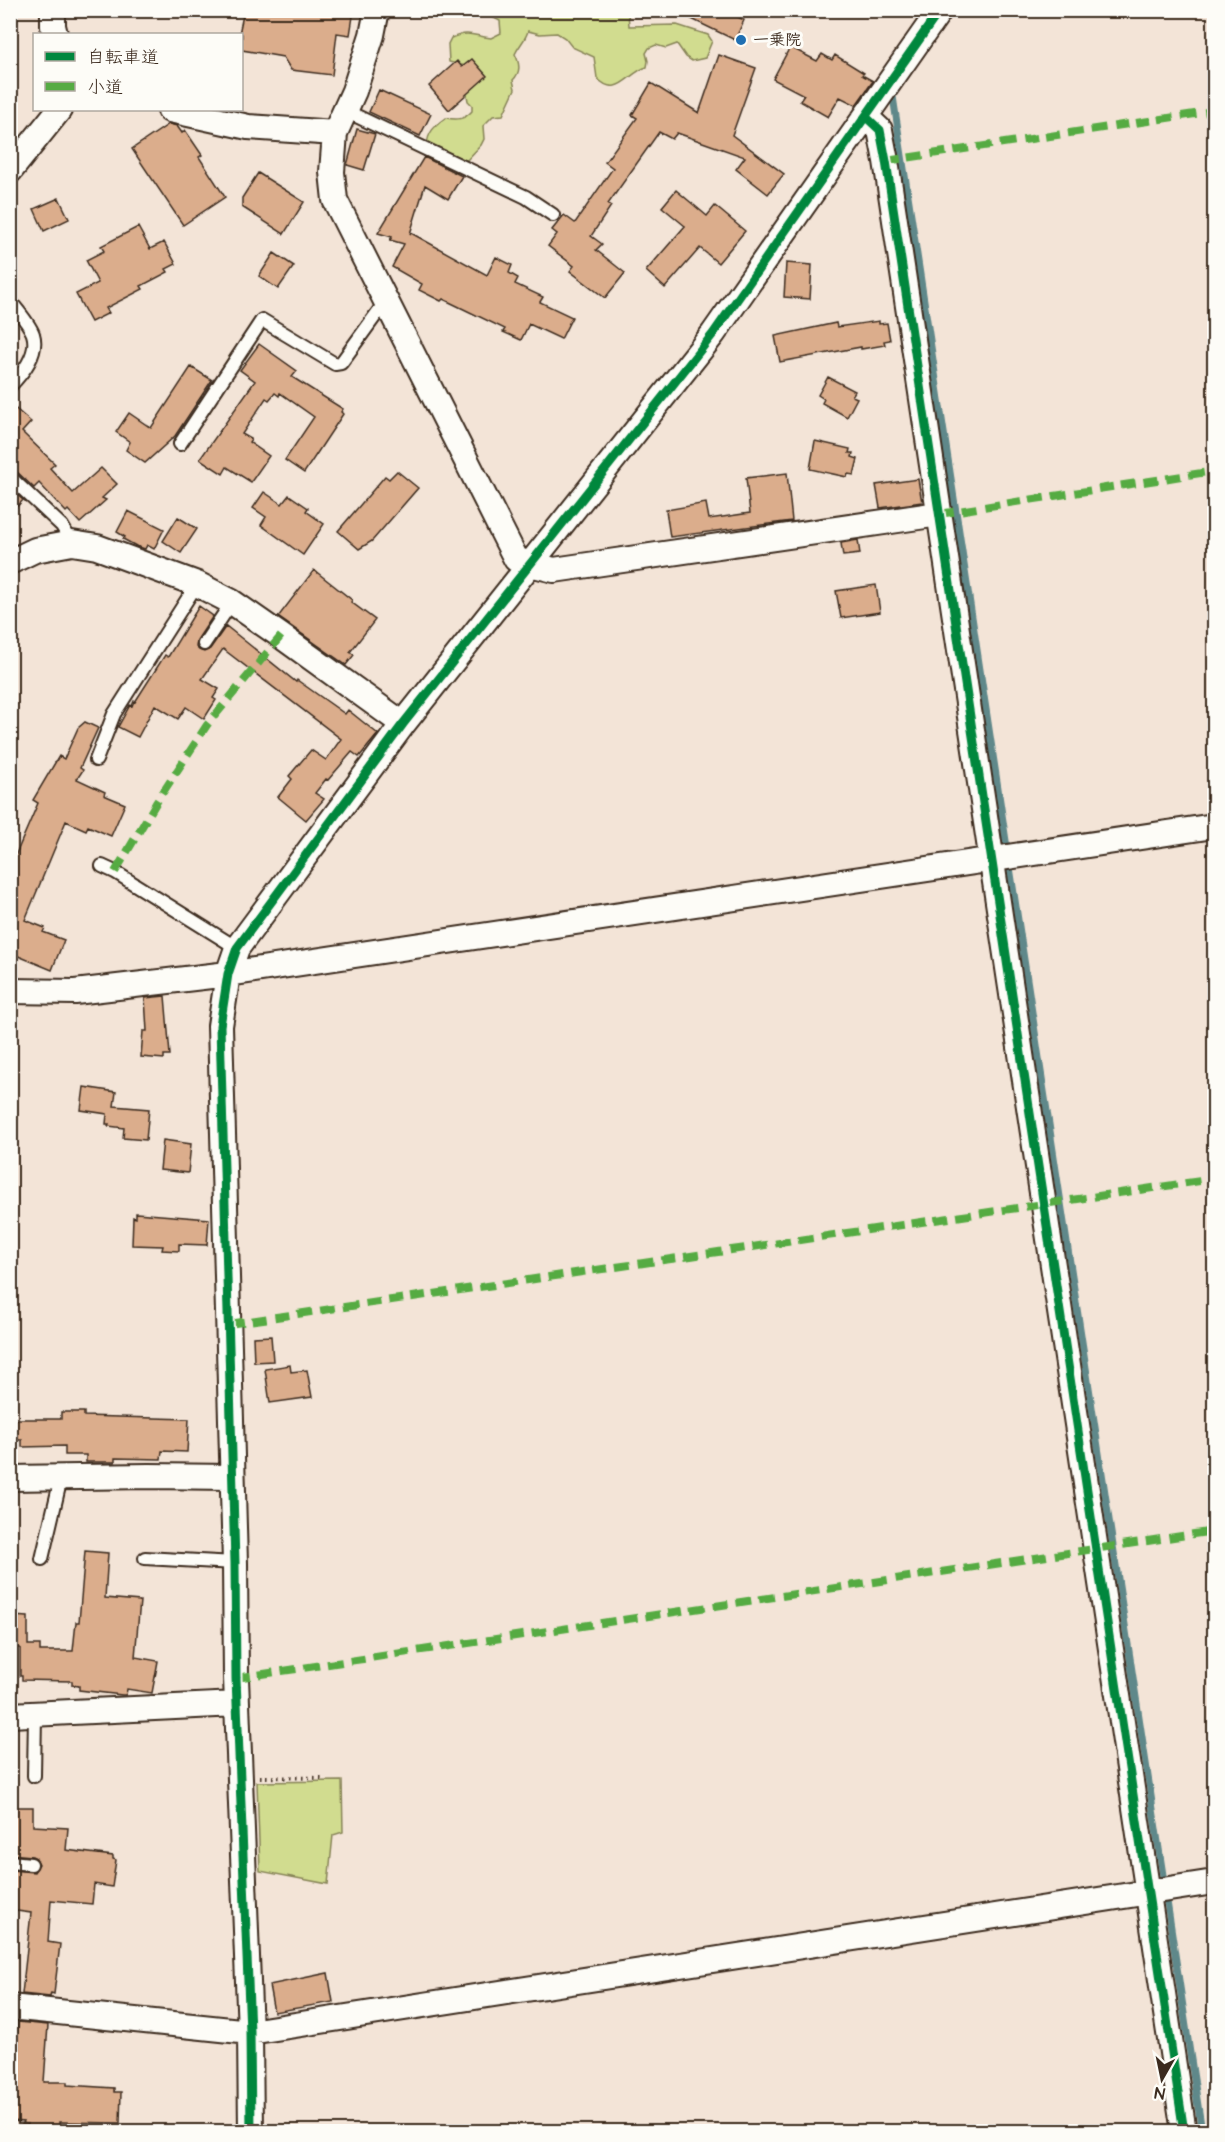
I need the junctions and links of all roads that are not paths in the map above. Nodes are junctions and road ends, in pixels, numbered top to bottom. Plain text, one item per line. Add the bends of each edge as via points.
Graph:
1 (53, 10) edge
2 (377, 10) edge
3 (940, 10) edge
4 (56, 33) edge
5 (58, 111) edge
6 (175, 111) edge
7 (346, 111) junction
8 (866, 117) junction
9 (334, 133) junction
10 (10, 171) edge
11 (553, 215) dead end
12 (10, 301) edge
13 (386, 301) junction
14 (10, 386) edge
15 (180, 444) dead end
16 (10, 477) edge
17 (939, 514) junction
18 (72, 543) junction
19 (10, 562) edge
20 (530, 564) junction
21 (197, 584) junction
22 (232, 602) junction
23 (204, 644) dead end
24 (403, 724) junction
25 (96, 760) dead end
26 (1215, 826) edge
27 (991, 860) junction
28 (102, 866) dead end
29 (237, 948) junction
30 (228, 975) junction
31 (10, 991) edge
32 (232, 1477) junction
33 (10, 1478) edge
34 (61, 1478) junction
35 (145, 1558) dead end
36 (42, 1559) dead end
37 (235, 1563) junction
38 (237, 1704) junction
39 (35, 1714) junction
40 (10, 1715) edge
41 (34, 1776) dead end
42 (10, 1862) edge
43 (32, 1864) dead end
44 (1215, 1882) edge
45 (1149, 1892) junction
46 (10, 2007) edge
47 (250, 2031) junction
48 (251, 2132) edge
49 (1184, 2132) edge

1 - 4 street
2 - 7 street
3 - 8 street
5 - 10 street
6 - 9 street via 248,127
7 - 9 street
7 - 11 lane via 526,197
8 - 17 street via 880,130 886,161
8 - 20 street via 713,334
9 - 13 street via 335,200
12 - 14 lane via 33,334 34,349 22,374
13 - 15 lane via 341,363 335,364 262,320
13 - 20 street via 516,559
16 - 18 lane via 62,526
17 - 20 street via 554,570
17 - 27 street
18 - 19 street via 35,550
18 - 21 street via 97,547
20 - 24 street
21 - 22 street
21 - 25 lane via 114,714
22 - 23 lane
22 - 24 street
24 - 29 street
26 - 27 street
27 - 30 street
27 - 45 street
28 - 29 lane
29 - 30 street
30 - 31 street via 75,992
30 - 32 street via 220,1026
32 - 34 street
32 - 37 street
33 - 34 street
34 - 36 lane
35 - 37 lane
37 - 38 street
38 - 39 street
38 - 47 street
39 - 40 street
39 - 41 lane
42 - 43 lane
44 - 45 street
45 - 47 street
45 - 49 street
46 - 47 street
47 - 48 street

